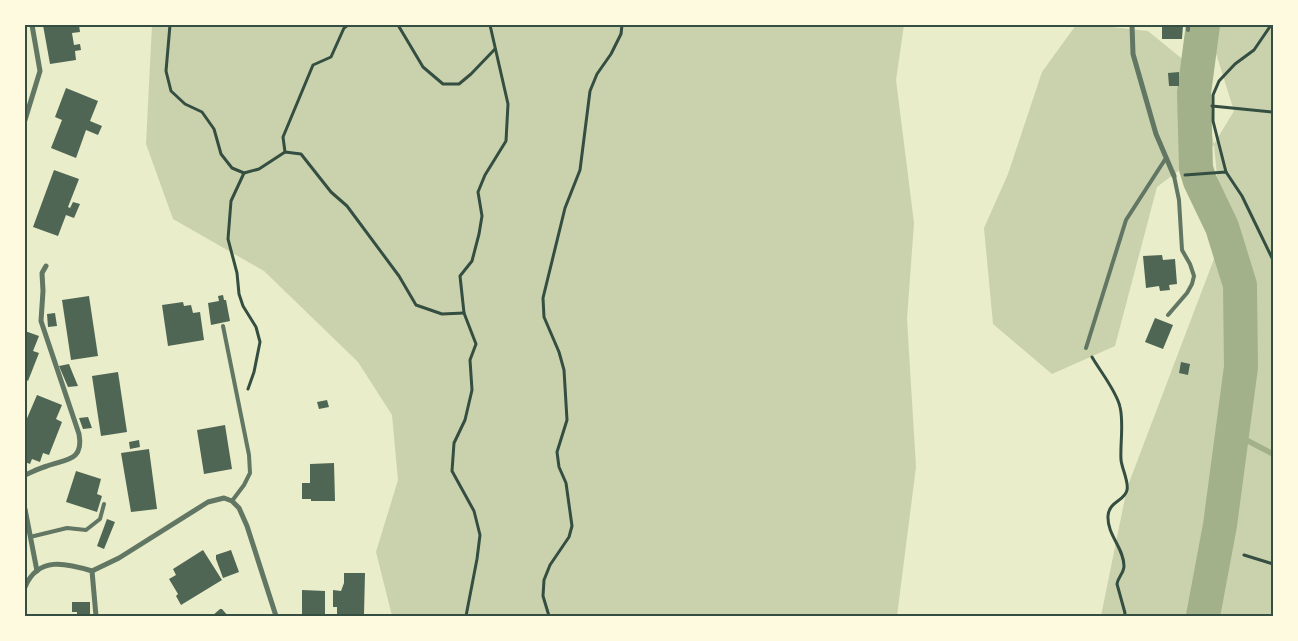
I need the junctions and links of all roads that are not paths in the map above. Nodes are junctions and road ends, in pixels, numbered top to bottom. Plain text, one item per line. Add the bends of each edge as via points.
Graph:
1 (32, 25) edge
2 (1132, 25) edge
3 (25, 120) edge
4 (1166, 158) junction
5 (1174, 176) joint
6 (46, 266) dead end
7 (1168, 314) dead end
8 (223, 326) dead end
9 (1086, 348) road end
10 (25, 475) edge
11 (232, 501) junction
12 (104, 504) dead end
13 (25, 509) edge
14 (30, 537) junction
15 (37, 571) junction
16 (92, 572) junction
17 (25, 587) edge
18 (96, 616) edge
19 (276, 616) edge

1 - 3 street via 40,71
2 - 4 street via 1133,54
4 - 5 street
4 - 9 lane via 1126,220
5 - 7 lane via 1180,200 1182,250 1194,276 1187,293
6 - 10 street via 42,272 41,321 81,444 73,459
8 - 11 lane via 250,473
11 - 16 street via 224,498 208,502
11 - 19 street via 248,526
12 - 14 lane via 100,519 86,530 67,528
13 - 14 street
14 - 15 street
15 - 16 street via 61,563
15 - 17 street
16 - 18 street

